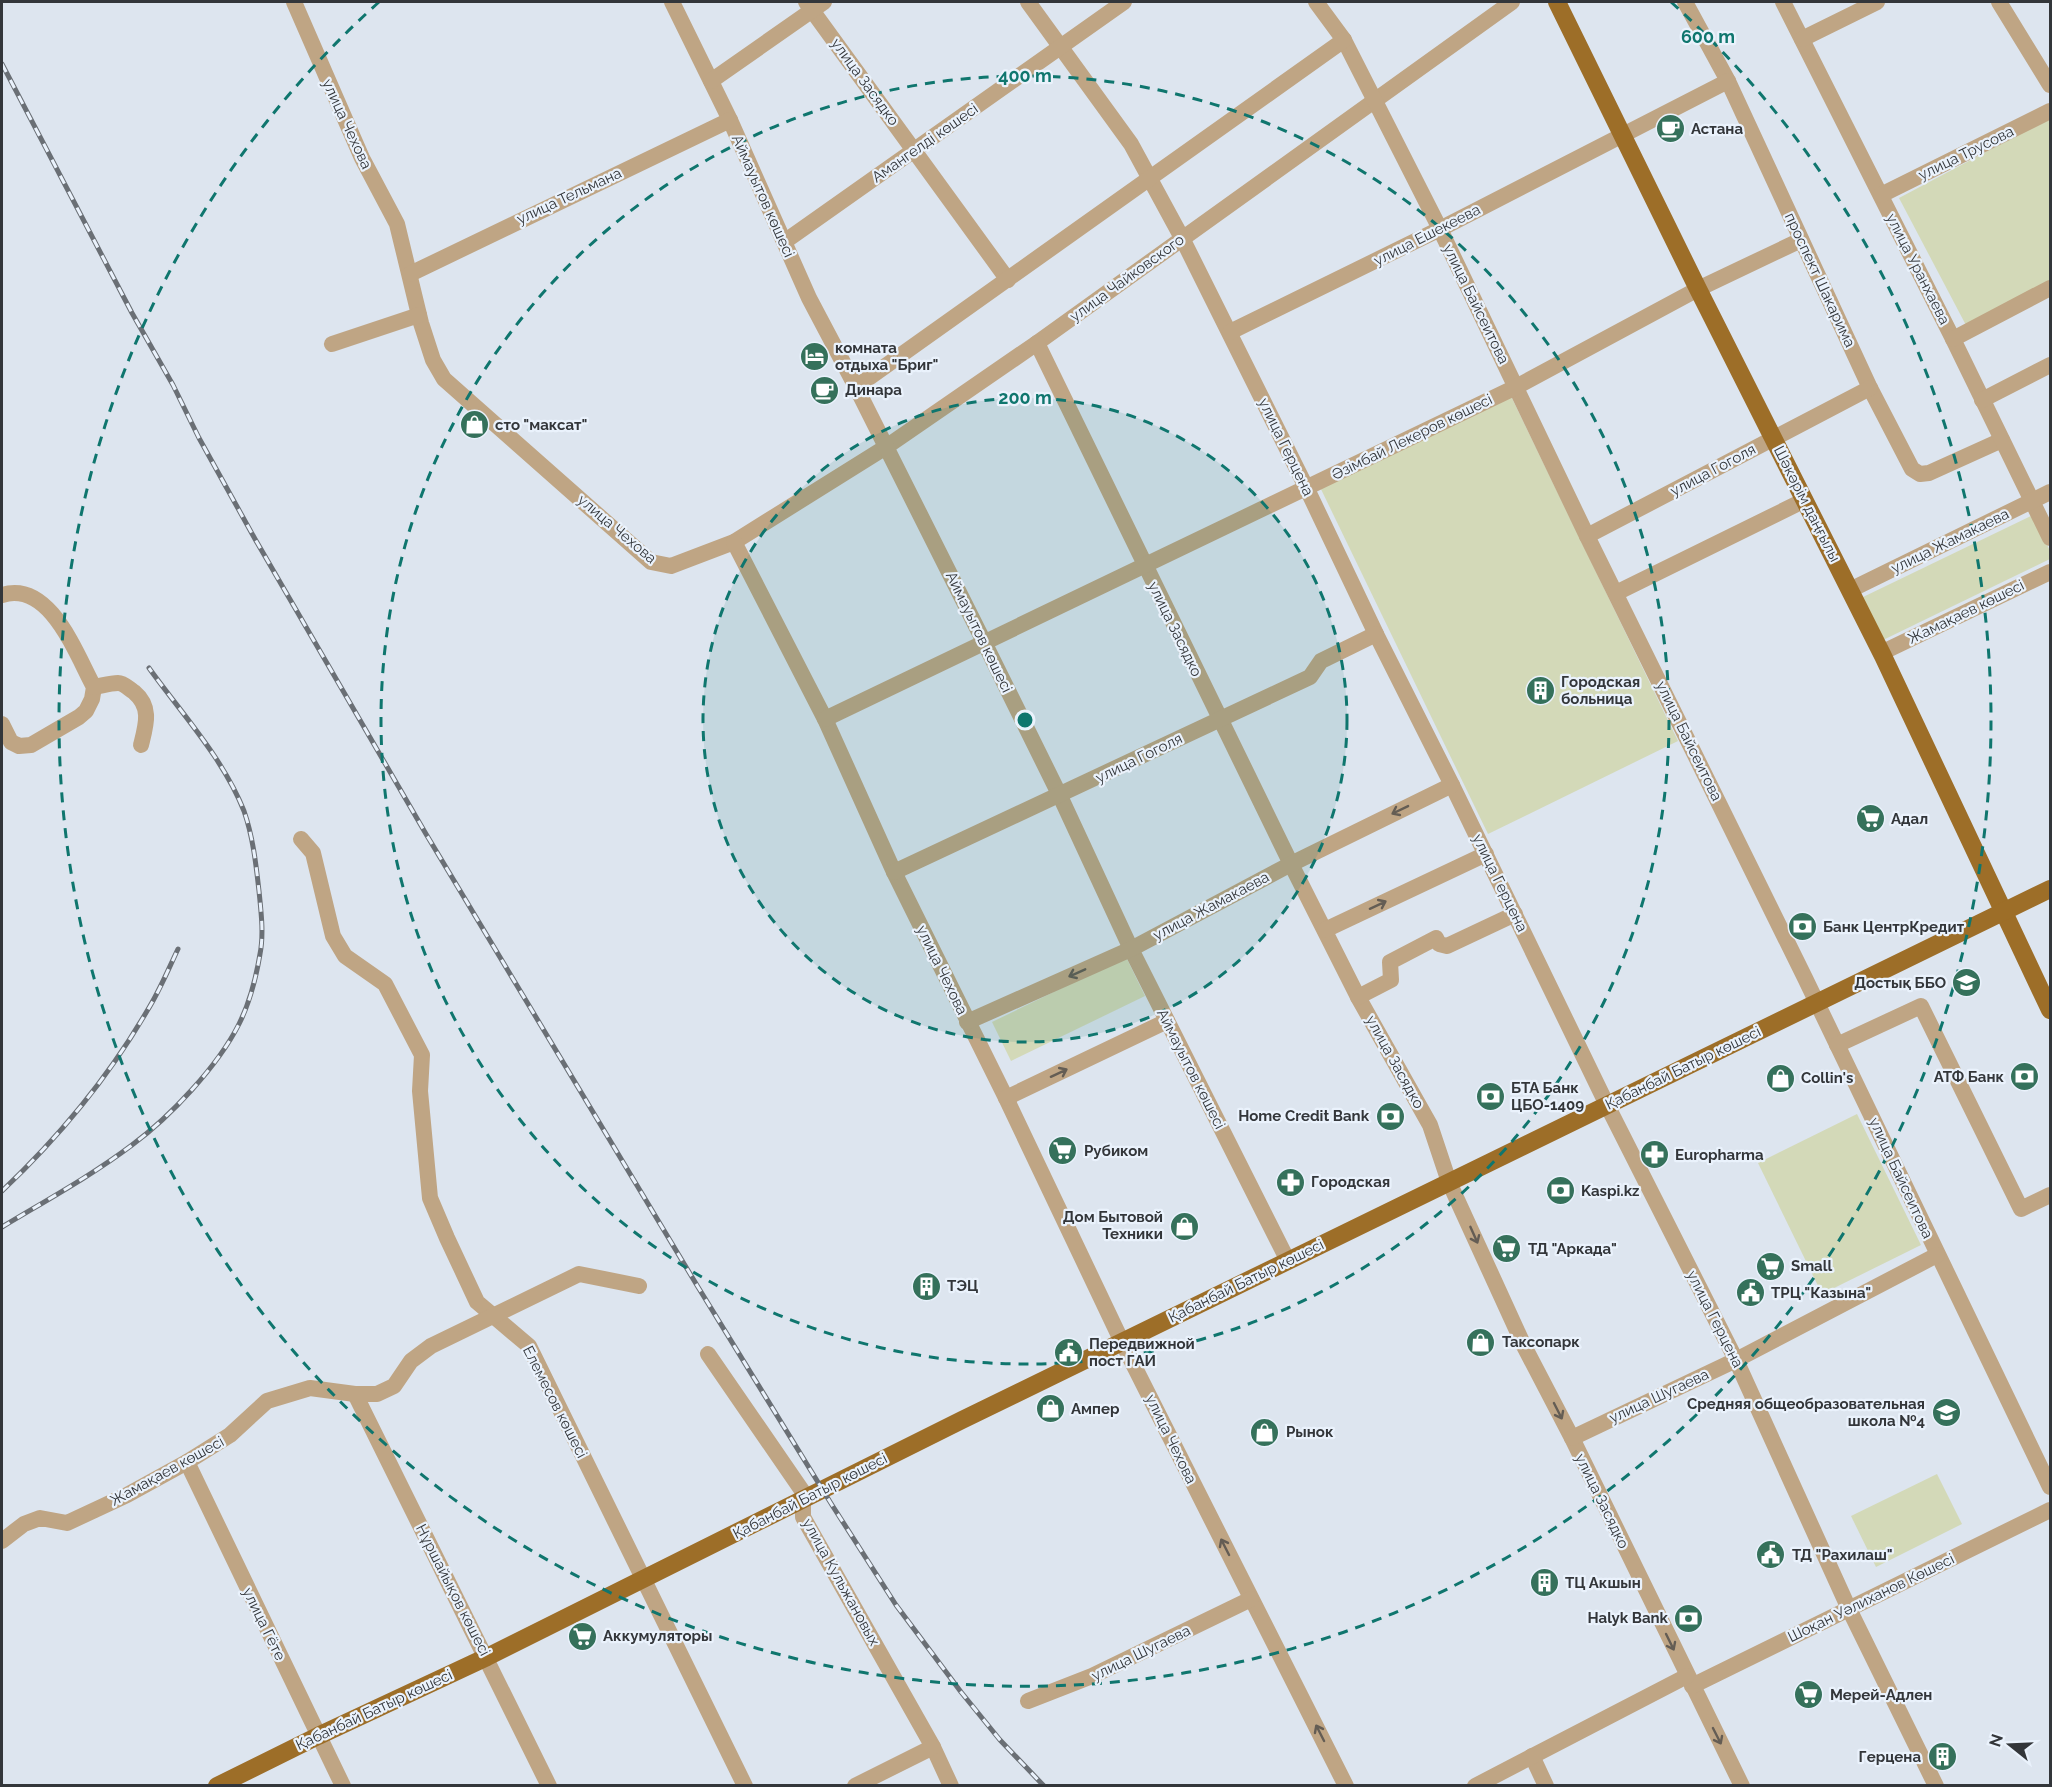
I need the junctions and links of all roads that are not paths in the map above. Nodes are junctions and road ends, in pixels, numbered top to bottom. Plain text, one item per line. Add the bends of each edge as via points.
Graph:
1 (294, 2) edge
2 (672, 2) edge
3 (1028, 2) edge
4 (1124, 2) edge
5 (1316, 2) edge
6 (1512, 2) edge
7 (1557, 2) edge
8 (1685, 2) edge
9 (1783, 2) edge
10 (1877, 2) edge
11 (1999, 2) edge
12 (814, 4) edge
13 (1802, 39) junction
14 (1344, 40) junction
15 (1060, 47) junction
16 (711, 81) junction
17 (1728, 81) junction
18 (2050, 85) edge
19 (1375, 100) junction
20 (2050, 111) edge
21 (730, 120) junction
22 (1623, 134) junction
23 (914, 151) junction
24 (1149, 178) junction
25 (1881, 195) junction
26 (1440, 229) junction
27 (1182, 238) junction
28 (1801, 240) junction
29 (784, 242) junction
30 (410, 274) junction
31 (1008, 280) junction
32 (2050, 288) edge
33 (1698, 290) junction
34 (419, 315) junction
35 (1230, 332) junction
36 (1953, 339) junction
37 (333, 344) dead end
38 (1037, 344) junction
39 (2050, 365) edge
40 (856, 387) junction
41 (1516, 387) junction
42 (1870, 388) junction
43 (1982, 400) junction
44 (1773, 439) junction
45 (2002, 440) junction
46 (886, 447) junction
47 (1307, 489) junction
48 (2050, 492) edge
49 (1805, 500) junction
50 (2032, 501) junction
51 (1587, 536) junction
52 (2050, 538) edge
53 (734, 542) junction
54 (1144, 566) junction
55 (2050, 572) edge
56 (1850, 590) junction
57 (1616, 592) junction
58 (2, 596) edge
59 (1376, 634) junction
60 (984, 642) junction
61 (1881, 653) junction
62 (94, 687) junction
63 (825, 719) junction
64 (1219, 719) junction
65 (2, 724) edge
66 (141, 745) dead end
67 (1452, 784) junction
68 (1060, 796) junction
69 (301, 838) dead end
70 (1486, 855) junction
71 (1291, 864) junction
72 (894, 872) junction
73 (2050, 889) edge
74 (2003, 912) junction
75 (1515, 914) junction
76 (1325, 930) junction
77 (1131, 949) junction
78 (1358, 998) junction
79 (1817, 1002) junction
80 (2050, 1010) edge
81 (1167, 1021) junction
82 (967, 1022) junction
83 (1837, 1045) junction
84 (1006, 1098) junction
85 (1607, 1105) junction
86 (1449, 1182) junction
87 (2050, 1195) edge
88 (1937, 1255) junction
89 (1288, 1261) junction
90 (639, 1286) dead end
91 (492, 1316) junction
92 (1122, 1342) junction
93 (708, 1354) dead end
94 (1736, 1360) junction
95 (355, 1394) junction
96 (1572, 1438) junction
97 (187, 1462) junction
98 (2050, 1487) edge
99 (803, 1500) junction
100 (2050, 1510) edge
101 (2, 1542) edge
102 (644, 1579) junction
103 (1251, 1599) junction
104 (1849, 1609) junction
105 (487, 1657) junction
106 (1690, 1681) junction
107 (1028, 1701) dead end
108 (318, 1736) junction
109 (933, 1747) junction
110 (1532, 1756) junction
111 (217, 1785) edge
112 (343, 1785) edge
113 (549, 1785) edge
114 (745, 1785) edge
115 (855, 1785) edge
116 (951, 1785) edge
117 (1346, 1785) edge
118 (1475, 1785) edge
119 (1546, 1785) edge
120 (1742, 1785) edge
121 (1936, 1785) edge

1 - 30 street, улица Чехова via 362,158 397,224
2 - 16 street, Аймауытов көшесі
3 - 15 street, улица Герцена
4 - 15 street, Амангелді көшесі
5 - 14 street, улица Байсеитова
6 - 19 street, улица Чайковского
7 - 22 main road, Шәкәрім даңғылы
8 - 17 street, проспект Шакарима
9 - 13 street, улица Уранхаева
10 - 13 street
11 - 18 street
12 - 16 street
12 - 23 street, улица Засядко
13 - 25 street, улица Уранхаева
14 - 19 street, улица Байсеитова
14 - 24 street
15 - 23 street, Амангелді көшесі
15 - 24 street, улица Герцена via 1131,144
16 - 21 street, Аймауытов көшесі
17 - 22 street, улица Ешекеева
17 - 28 street, проспект Шакарима
19 - 26 street, улица Байсеитова
19 - 27 street, улица Чайковского
20 - 25 street, улица Трусова
21 - 29 street, Аймауытов көшесі
21 - 30 street, улица Тельмана
22 - 26 street, улица Ешекеева
22 - 33 main road, Шәкәрім даңғылы
23 - 29 street, Амангелді көшесі
23 - 31 street, улица Засядко
24 - 27 street, улица Герцена
24 - 31 street
25 - 36 street, улица Уранхаева
26 - 35 street, улица Ешекеева
26 - 41 street, улица Байсеитова
27 - 35 street, улица Герцена
27 - 38 street, улица Чайковского
28 - 33 street, Әзімбай Лекеров көшесі
28 - 42 street, проспект Шакарима
29 - 40 street, Аймауытов көшесі
30 - 34 street, улица Чехова
31 - 40 street
32 - 36 street
33 - 41 street, Әзімбай Лекеров көшесі
33 - 44 main road, Шәкәрім даңғылы
34 - 37 street
34 - 53 street, улица Чехова via 433,360 444,379 651,562 671,566
35 - 47 street, улица Герцена
36 - 43 street, улица Уранхаева
38 - 46 street, улица Чайковского
38 - 54 street, улица Засядко
39 - 43 street
40 - 46 street, Аймауытов көшесі
41 - 47 street, Әзімбай Лекеров көшесі
41 - 51 street, улица Байсеитова
42 - 44 street, улица Гоголя
42 - 45 street, проспект Шакарима via 1912,469 1920,474
43 - 45 street, улица Уранхаева
44 - 49 main road, Шәкәрім даңғылы
44 - 51 street, улица Гоголя
45 - 50 street, улица Уранхаева
46 - 53 street, улица Чайковского
46 - 60 street, Аймауытов көшесі
47 - 54 street, Әзімбай Лекеров көшесі
47 - 59 street, улица Герцена
48 - 50 street, улица Жамакаева
49 - 56 main road, Шәкәрім даңғылы
49 - 57 street
50 - 52 street, улица Уранхаева
50 - 56 street, улица Жамакаева
51 - 57 street, улица Байсеитова
53 - 63 street, улица Чехова
54 - 60 street, Әзімбай Лекеров көшесі
54 - 64 street, улица Засядко
55 - 61 street, Жамақаев көшесі
56 - 61 main road, Шәкәрім даңғылы
57 - 79 street, улица Байсеитова
58 - 62 street via 10,593 39,600 56,617
59 - 64 street, улица Гоголя via 1320,661 1310,677
59 - 67 street, улица Герцена
60 - 63 street, Әзімбай Лекеров көшесі
60 - 68 street, Аймауытов көшесі
61 - 74 main road, Шәкәрім даңғылы
62 - 65 street via 86,711 31,745 11,742
62 - 66 street via 118,683 141,698 147,719
63 - 72 street, улица Чехова
64 - 68 street, улица Гоголя
64 - 71 street, улица Засядко
67 - 70 street, улица Герцена
67 -> 71 street, улица Жамакаева
68 - 72 street, улица Гоголя
68 - 77 street, Аймауытов көшесі
69 - 91 street, Елемесов көшесі via 313,854 333,936 345,956 385,984 422,1055 420,1091 430,1198 477,1302
70 - 75 street, улица Герцена
76 -> 70 street
71 - 76 street, улица Засядко
71 - 77 street, улица Жамакаева
72 - 82 street, улица Чехова
73 - 74 main road, Қабанбай Батыр көшесі
74 - 79 main road, Қабанбай Батыр көшесі
74 - 80 main road, Шәкәрім даңғылы
75 - 78 street via 1447,946 1439,944 1436,938 1399,957 1390,962 1391,980
75 - 85 street, улица Герцена
76 - 78 street, улица Засядко
77 - 81 street, Аймауытов көшесі
77 -> 82 street, улица Жамакаева
78 - 86 street, улица Засядко via 1430,1125
79 - 83 street, улица Байсеитова
79 - 85 main road, Қабанбай Батыр көшесі
84 -> 81 street
81 - 89 street, Аймауытов көшесі
82 - 84 street, улица Чехова
83 - 87 street via 1921,1006 2021,1209
83 - 88 street, улица Байсеитова
84 - 92 street, улица Чехова
85 - 86 main road, Қабанбай Батыр көшесі
85 - 94 street, улица Герцена
86 - 89 main road, Қабанбай Батыр көшесі
86 -> 96 street, улица Засядко via 1524,1347
88 - 94 street, улица Шугаева
88 - 98 street, улица Байсеитова
89 - 92 main road, Қабанбай Батыр көшесі
90 - 91 street, Жамақаев көшесі via 579,1274
91 - 95 street, Жамақаев көшесі via 431,1346 411,1361 394,1386 376,1394
91 - 102 street, Елемесов көшесі via 529,1346
92 - 99 main road, Қабанбай Батыр көшесі
103 -> 92 street, улица Чехова
93 - 99 street, улица Кульжановых via 802,1492
94 - 96 street, улица Шугаева
94 - 104 street, улица Герцена
95 - 97 street, Жамақаев көшесі via 310,1388 267,1401 230,1435
95 - 105 street, Нұршайықов көшесі
96 -> 106 street, улица Засядко
97 - 101 street, Жамақаев көшесі via 67,1523 40,1518 24,1524
97 - 108 street, улица Гёте
99 - 102 main road, Қабанбай Батыр көшесі
99 - 109 street, улица Кульжановых via 802,1517
100 - 104 street, Шоқан Уәлиханов Көшесі
102 - 105 main road, Қабанбай Батыр көшесі
102 - 114 street, Елемесов көшесі
103 - 107 street, улица Шугаева via 1092,1676
117 -> 103 street, улица Чехова
104 - 106 street, Шоқан Уәлиханов Көшесі
104 - 121 street, улица Герцена
105 - 108 main road, Қабанбай Батыр көшесі
105 - 113 street, Нұршайықов көшесі
106 - 110 street, Шоқан Уәлиханов Көшесі
106 -> 120 street, улица Засядко
108 - 111 main road, Қабанбай Батыр көшесі
108 - 112 street, улица Гёте
109 - 115 street
109 - 116 street, улица Кульжановых
110 - 118 street
110 - 119 street

